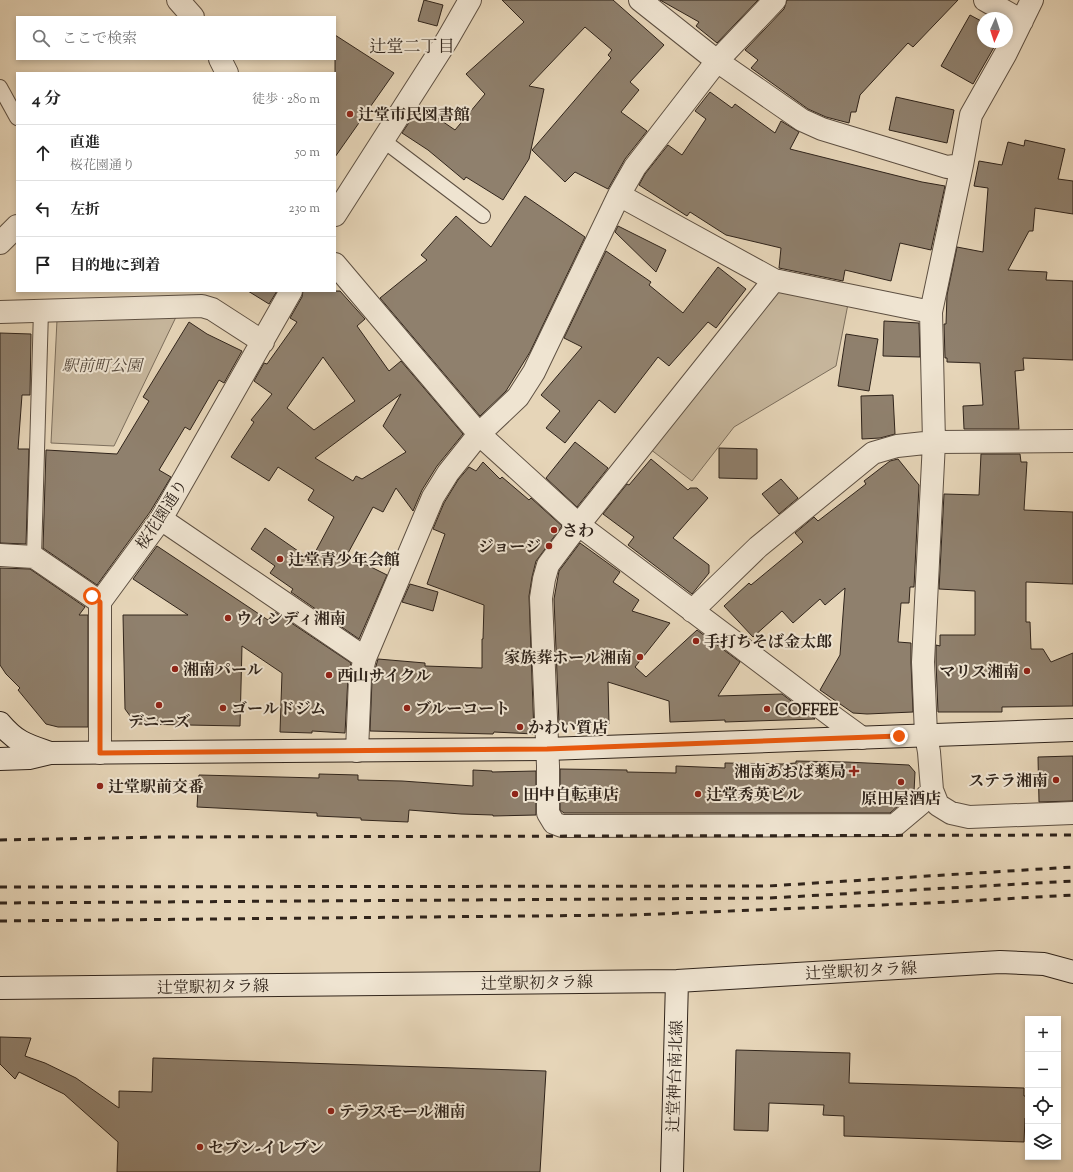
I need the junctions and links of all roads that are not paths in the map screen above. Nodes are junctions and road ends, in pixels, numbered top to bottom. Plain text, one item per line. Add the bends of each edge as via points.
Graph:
1 (178, 0) edge
2 (470, 0) edge
3 (640, 0) edge
4 (775, 0) edge
5 (985, 0) edge
6 (1032, 0) edge
7 (192, 16) edge
8 (1022, 21) junction
9 (717, 61) junction
10 (0, 87) edge
11 (16, 116) edge
12 (384, 141) junction
13 (962, 165) junction
14 (619, 195) junction
15 (336, 213) edge
16 (483, 216) dead end
17 (16, 227) edge
18 (0, 243) edge
19 (336, 265) edge
20 (774, 280) junction
21 (289, 292) edge
22 (41, 310) junction
23 (0, 312) edge
24 (931, 312) junction
25 (263, 342) junction
26 (479, 434) junction
27 (1073, 441) edge
28 (934, 442) junction
29 (162, 519) junction
30 (579, 525) junction
31 (0, 555) edge
32 (34, 556) junction
33 (100, 602) junction
34 (692, 611) junction
35 (364, 658) junction
36 (0, 723) edge
37 (1073, 730) edge
38 (926, 735) junction
39 (862, 738) junction
40 (547, 749) junction
41 (357, 751) junction
42 (50, 753) junction
43 (100, 753) junction
44 (0, 759) edge
45 (932, 790) junction
46 (1073, 813) edge
47 (1073, 972) edge
48 (677, 981) junction
49 (0, 988) edge
50 (672, 1172) edge

1 - 7 street
2 - 12 street
3 - 9 street
4 - 9 street
5 - 8 street
6 - 8 street
8 - 13 street via 972,115
9 - 13 street via 802,120 822,129 948,167
9 - 14 street via 635,167
10 - 11 lane
12 - 15 street
12 - 16 lane
13 - 24 street
14 - 20 street
14 - 26 street via 534,372 518,397
17 - 18 street
19 - 26 street
20 - 24 street
20 - 30 street
21 - 25 street, 桜花園通り
22 - 23 street
22 - 25 street via 202,306 212,309
22 - 32 lane
24 - 28 street
25 - 29 street, 桜花園通り
26 - 30 street
26 - 35 street via 448,473 433,497
27 - 28 street
28 - 34 street via 897,446 873,453 758,547
28 - 38 street via 923,662
29 - 33 street, 桜花園通り
29 - 35 street
30 - 34 street
30 - 40 street via 548,565 541,598
31 - 32 street
32 - 33 street
33 - 43 street
34 - 39 street
35 - 41 street via 360,678
36 - 42 street via 8,733 22,743
37 - 38 street
38 - 39 street
38 - 45 street
39 - 40 street
40 - 41 street
40 - 45 street via 548,813 554,823 562,826 895,825
41 - 43 street
42 - 43 street
42 - 44 street via 29,758
45 - 46 street via 938,805 951,814 969,817
47 - 48 street, 辻堂駅初タラ線 via 1044,964 1000,962
48 - 49 street, 辻堂駅初タラ線
48 - 50 street, 辻堂神台南北線

